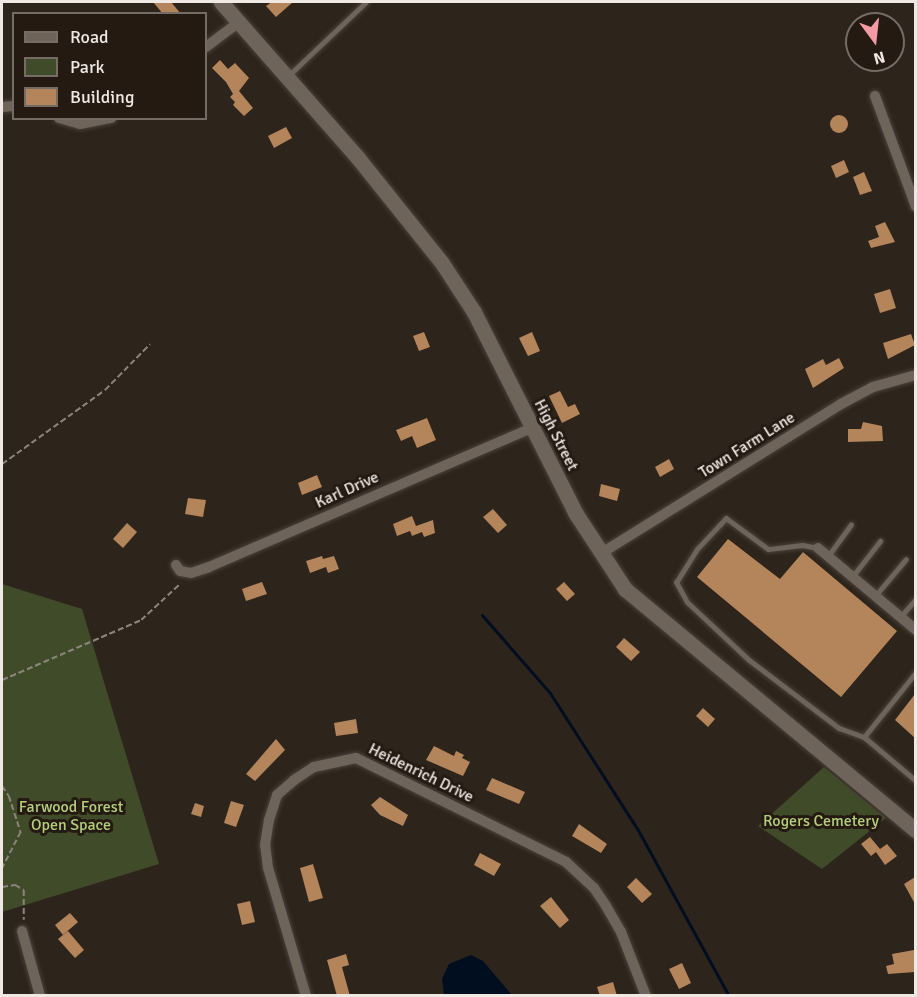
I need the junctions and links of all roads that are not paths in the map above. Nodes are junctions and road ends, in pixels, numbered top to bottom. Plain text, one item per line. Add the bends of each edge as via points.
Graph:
1 (221, 2) edge
2 (366, 2) edge
3 (238, 22) junction
4 (207, 46) edge
5 (287, 77) junction
6 (875, 96) dead end
7 (66, 120) edge
8 (101, 120) edge
9 (915, 207) edge
10 (915, 375) edge
11 (532, 428) junction
12 (851, 524) dead end
13 (880, 541) dead end
14 (818, 548) joint
15 (600, 554) junction
16 (828, 556) junction
17 (906, 559) dead end
18 (176, 565) dead end
19 (852, 577) junction
20 (875, 596) junction
21 (915, 599) edge
22 (899, 617) junction
23 (915, 630) edge
24 (915, 672) edge
25 (864, 737) junction
26 (915, 781) edge
27 (915, 831) edge
28 (22, 931) road end
29 (40, 996) edge
30 (306, 996) edge
31 (646, 996) edge

1 - 3 main road, High Street
2 - 5 lane
3 - 4 street
3 - 5 main road, High Street
5 - 11 main road, High Street via 442,263 474,312
6 - 9 street
7 - 8 street via 80,124
10 - 15 street, Town Farm Lane via 873,387 841,404
11 - 15 main road, High Street
11 - 18 street, Karl Drive via 193,572 180,571
12 - 16 lane
13 - 19 lane
14 - 16 street
14 - 25 lane via 802,545 768,549 726,518 697,549 676,582 687,602 749,660 839,728
15 - 27 main road, High Street via 625,589 645,608
16 - 19 street
17 - 20 lane
19 - 20 street
20 - 22 street
21 - 22 lane
22 - 23 street
24 - 25 lane
25 - 26 lane
28 - 29 street
30 - 31 street, Heidenrich Drive via 268,868 265,844 269,820 278,795 294,780 314,767 356,758 566,862 594,888 606,906

